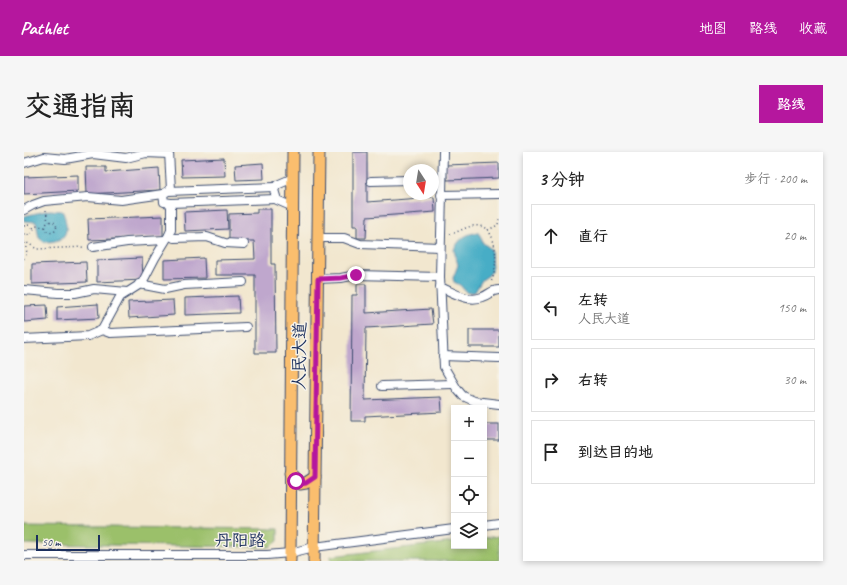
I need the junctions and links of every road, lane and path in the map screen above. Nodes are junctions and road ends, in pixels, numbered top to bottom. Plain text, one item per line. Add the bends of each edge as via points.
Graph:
1 (293, 152) edge
2 (319, 152) edge
3 (443, 152) edge
4 (169, 153) edge
5 (24, 163) edge
6 (439, 170) edge
7 (293, 178) junction
8 (403, 180) edge
9 (371, 181) dead end
10 (275, 187) junction
11 (439, 188) edge
12 (171, 190) junction
13 (163, 194) junction
14 (499, 194) edge
15 (441, 196) junction
16 (276, 199) junction
17 (44, 202) junction
18 (171, 203) junction
19 (293, 207) junction
20 (24, 210) edge
21 (499, 219) edge
22 (48, 222) junction
23 (24, 226) edge
24 (45, 227) junction
25 (33, 228) junction
26 (488, 230) junction
27 (24, 234) edge
28 (440, 235) junction
29 (27, 236) junction
30 (167, 238) junction
31 (318, 238) junction
32 (24, 241) edge
33 (244, 244) dead end
34 (440, 246) junction
35 (93, 247) joint
36 (24, 259) edge
37 (440, 277) junction
38 (318, 279) junction
39 (243, 282) dead end
40 (139, 284) junction
41 (440, 287) junction
42 (24, 290) edge
43 (496, 290) edge
44 (127, 292) junction
45 (246, 327) dead end
46 (102, 330) junction
47 (24, 339) edge
48 (443, 356) junction
49 (499, 358) edge
50 (453, 384) junction
51 (382, 386) dead end
52 (499, 404) edge
53 (290, 473) junction
54 (315, 477) junction
55 (499, 523) edge
56 (487, 525) edge
57 (451, 529) edge
58 (314, 547) junction
59 (24, 555) edge
60 (290, 557) edge
61 (86, 558) edge
62 (203, 558) edge
63 (267, 558) edge
64 (314, 561) edge

1 - 7 main road, 人民大道
2 - 31 main road, 人民大道
3 - 6 street
4 - 5 street via 146,153 126,158 92,154 65,159 44,157
4 - 12 street
7 - 10 street
7 - 19 main road, 人民大道
8 - 9 street
10 - 12 street
10 - 16 street
11 - 15 street
12 - 13 street
13 - 17 street via 121,200 88,197
13 - 18 street via 164,202
14 - 15 street
15 - 28 street
16 - 18 street
16 - 19 street
17 - 20 street
17 - 22 path
18 - 30 street via 171,230
19 - 53 main road, 人民大道
21 - 26 path via 498,225
22 - 24 path
22 - 24 path via 55,223 55,230 50,232
23 - 25 path via 29,225
24 - 25 path
25 - 29 path via 32,234
26 - 28 path via 475,225
26 - 43 path via 492,236 497,261 492,283
27 - 29 path
28 - 34 street
29 - 32 path
30 - 33 street via 207,237 225,243
30 - 35 street
30 - 40 street via 147,275
31 - 34 street via 344,238 360,244
31 - 38 main road, 人民大道
32 - 35 path via 37,249
32 - 36 path via 27,253
34 - 37 street
37 - 38 street via 356,275
37 - 41 street
38 - 54 main road, 人民大道
39 - 40 street via 165,288
40 - 44 street
41 - 43 street via 467,299 482,298
41 - 48 street
42 - 44 street via 58,293 94,289
44 - 46 street via 116,302
45 - 46 street via 110,333
46 - 47 street via 88,336
48 - 49 street
48 - 50 street via 444,367
50 - 51 street
50 - 52 street via 463,396 474,401
53 - 54 main road via 300,484
53 - 60 main road, 人民大道
54 - 58 main road, 人民大道
55 - 56 street
57 - 58 street, 丹阳路
58 - 60 street, 丹阳路
58 - 64 main road, 人民大道
59 - 61 street, 丹阳路
60 - 63 street, 丹阳路
61 - 62 street, 丹阳路
62 - 63 street, 丹阳路

